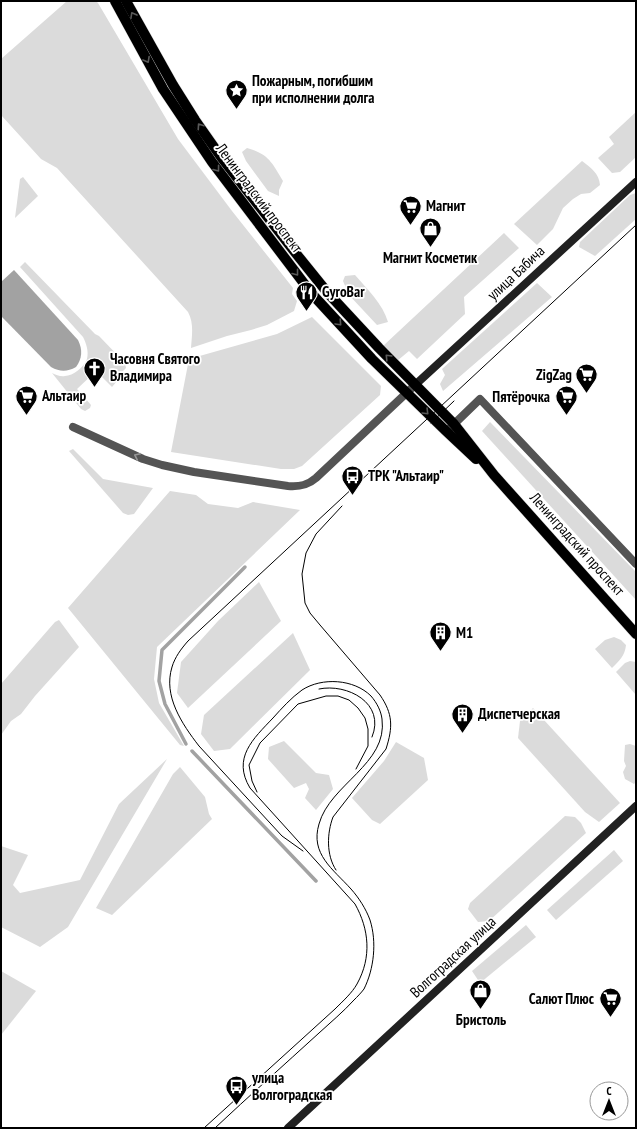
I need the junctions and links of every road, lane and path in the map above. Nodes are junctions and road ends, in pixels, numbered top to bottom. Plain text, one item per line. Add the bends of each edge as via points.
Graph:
1 (115, 1) edge
2 (126, 1) edge
3 (636, 182) edge
4 (415, 384) junction
5 (406, 393) junction
6 (454, 424) junction
7 (73, 427) dead end
8 (446, 432) junction
9 (494, 475) junction
10 (636, 564) edge
11 (636, 634) edge
12 (636, 806) edge
13 (288, 1128) edge

1 -> 5 main road, Ленинградский проспект via 163,89 212,162 312,294
4 -> 2 main road, Ленинградский проспект via 327,292 221,157 173,85
3 - 4 street, улица Бабича
4 - 5 street
4 - 6 main road, Ленинградский проспект
5 -> 7 street via 316,478 305,485 288,486 173,468 143,459
5 -> 8 main road, Ленинградский проспект
6 - 8 street
6 - 9 main road, Ленинградский проспект
6 - 10 street via 480,399
8 - 9 main road, Ленинградский проспект
9 - 11 main road, Ленинградский проспект
12 - 13 street, Волгоградская улица

